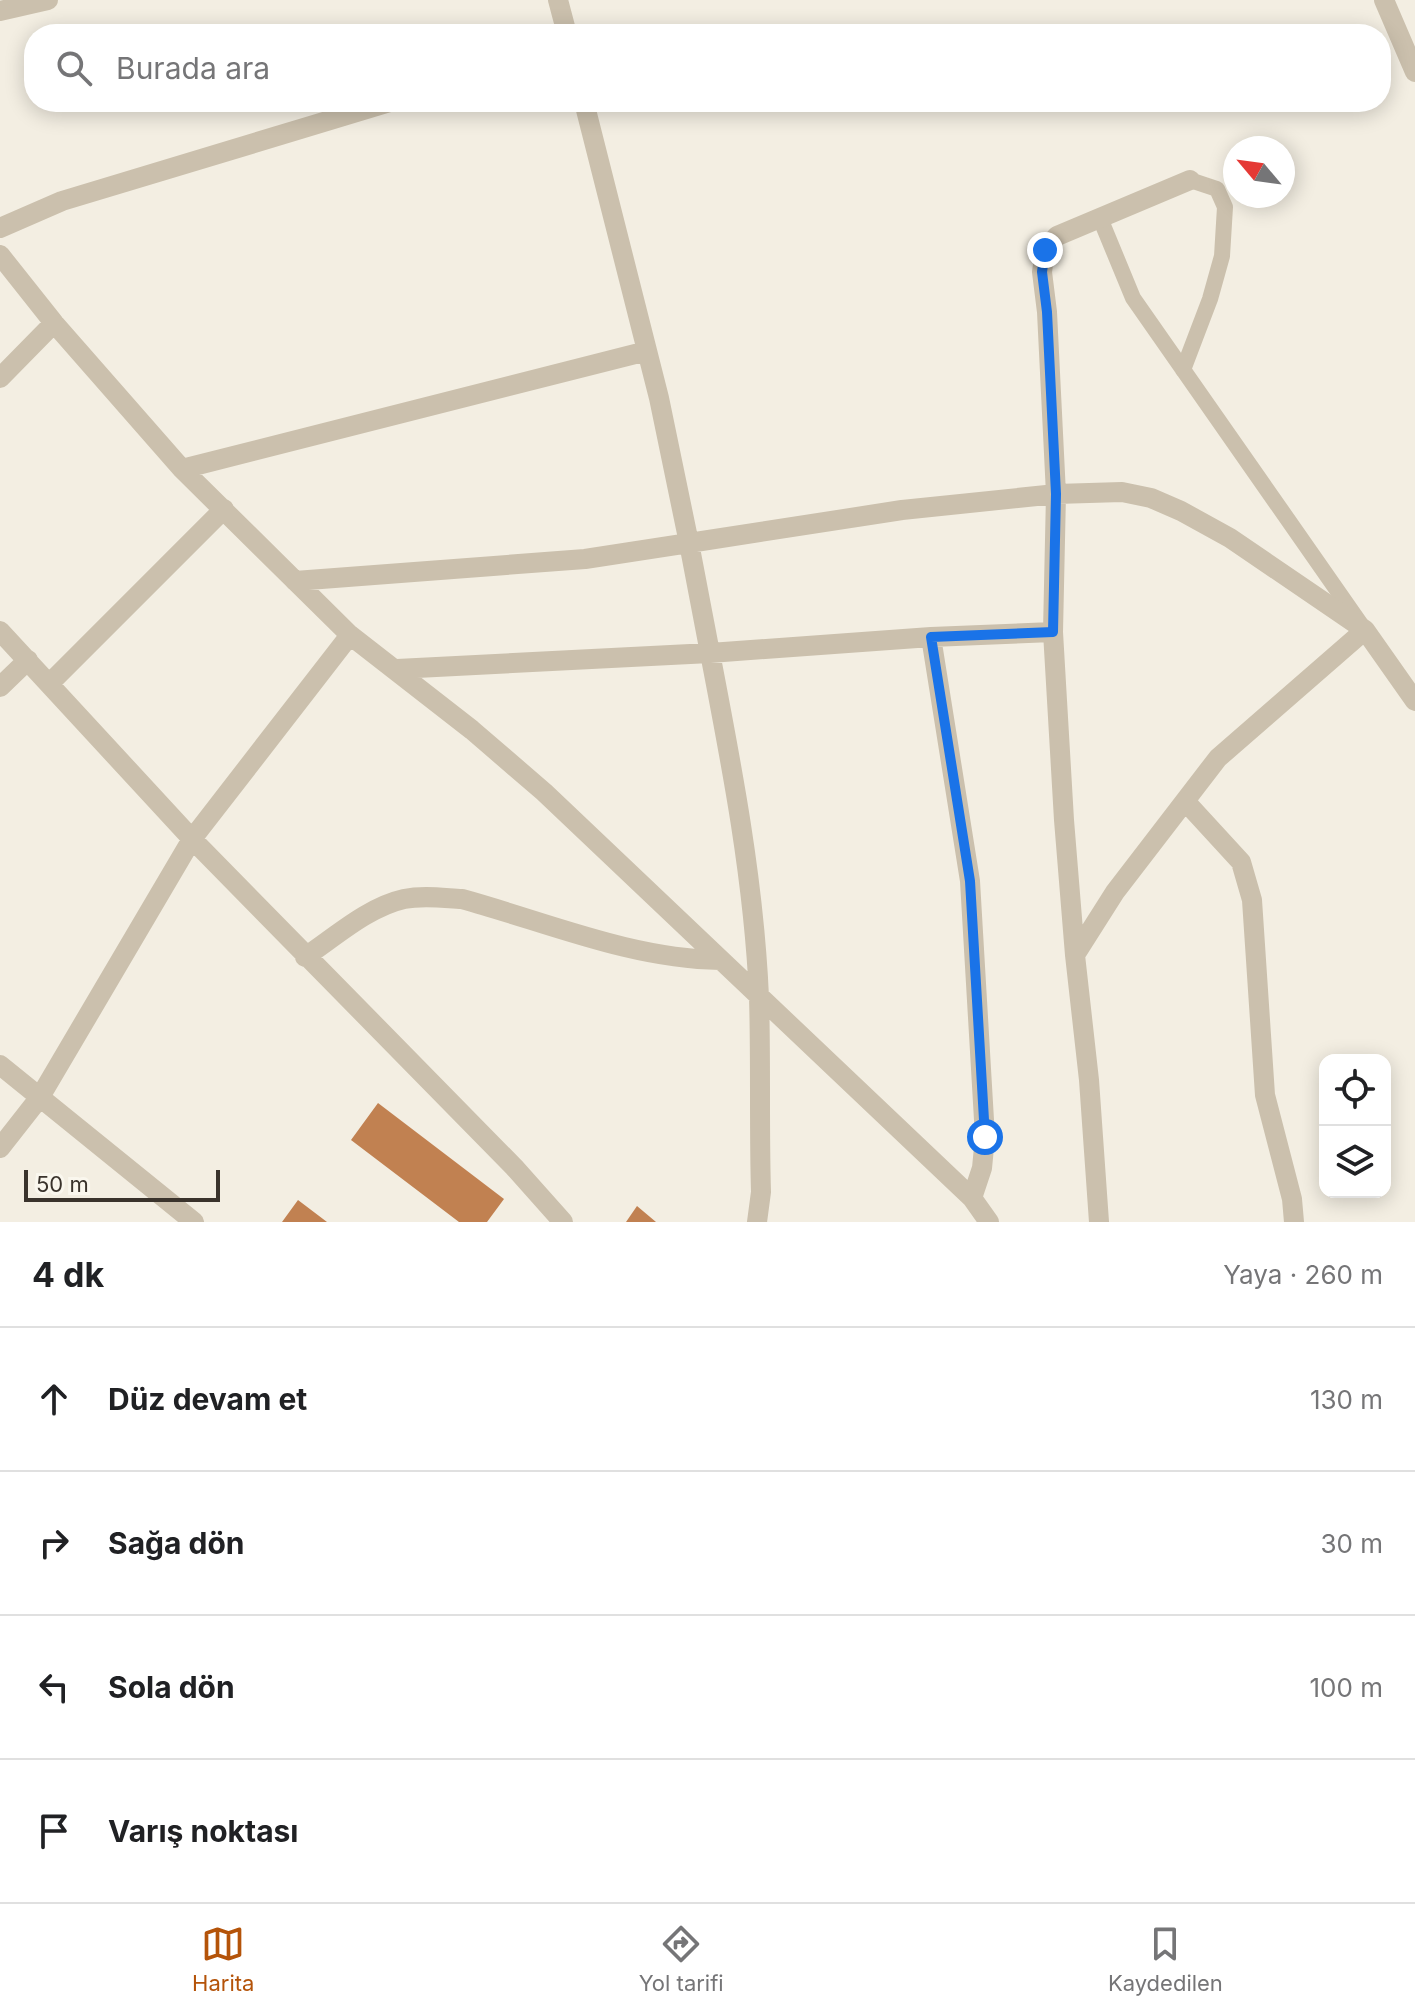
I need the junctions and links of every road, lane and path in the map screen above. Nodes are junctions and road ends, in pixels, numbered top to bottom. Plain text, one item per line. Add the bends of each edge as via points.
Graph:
1 (48, 0) edge
2 (558, 0) edge
3 (1384, 0) edge
4 (0, 11) edge
5 (564, 24) edge
6 (1415, 72) edge
7 (357, 112) edge
8 (587, 112) edge
9 (1190, 180) joint
10 (1100, 218) junction
11 (0, 228) edge
12 (0, 255) edge
13 (54, 323) junction
14 (647, 351) junction
15 (1183, 370) junction
16 (0, 378) edge
17 (182, 469) junction
18 (1056, 494) junction
19 (224, 509) junction
20 (689, 543) junction
21 (295, 581) junction
22 (1365, 630) junction
23 (0, 631) edge
24 (1053, 632) junction
25 (350, 635) junction
26 (931, 637) junction
27 (710, 653) junction
28 (28, 660) junction
29 (397, 669) junction
30 (50, 683) junction
31 (0, 687) edge
32 (1415, 701) edge
33 (1185, 801) junction
34 (192, 839) junction
35 (1075, 955) junction
36 (305, 957) junction
37 (720, 960) junction
38 (759, 997) junction
39 (0, 1065) edge
40 (40, 1097) junction
41 (0, 1148) edge
42 (972, 1198) junction
43 (194, 1222) edge
44 (563, 1222) edge
45 (757, 1222) edge
46 (989, 1222) edge
47 (1099, 1222) edge
48 (1294, 1222) edge

1 - 4 street
2 - 5 street
3 - 6 street
7 - 11 street via 62,201
8 - 14 street
9 - 10 street
9 - 15 lane via 1217,189 1225,207 1222,256
10 - 15 lane via 1133,298
10 - 18 street via 1057,236 1045,250
12 - 13 street
13 - 16 street
13 - 17 street
14 - 17 street
14 - 20 street
15 - 22 lane
17 - 19 street
18 - 20 street via 902,510
18 - 22 street via 1122,492 1181,511
18 - 24 street
19 - 21 street
19 - 30 street
20 - 21 street via 585,559
20 - 27 street
21 - 25 street
22 - 32 street
22 - 33 street via 1218,758
23 - 28 street
24 - 26 street
24 - 35 street
25 - 29 street
25 - 34 street
26 - 27 street
26 - 42 street via 970,881 985,1137
27 - 29 street
27 - 38 street via 739,801
28 - 30 street
28 - 31 street
29 - 37 street via 544,792
30 - 34 street
33 - 35 street via 1115,892
33 - 48 street via 1241,862 1252,900 1265,1095
34 - 36 street
34 - 40 street
35 - 47 street
36 - 37 street via 383,906 433,897 462,899 642,951
36 - 44 street
37 - 38 street
38 - 42 street
38 - 45 street
39 - 40 street
40 - 41 street
40 - 43 street
42 - 46 street

